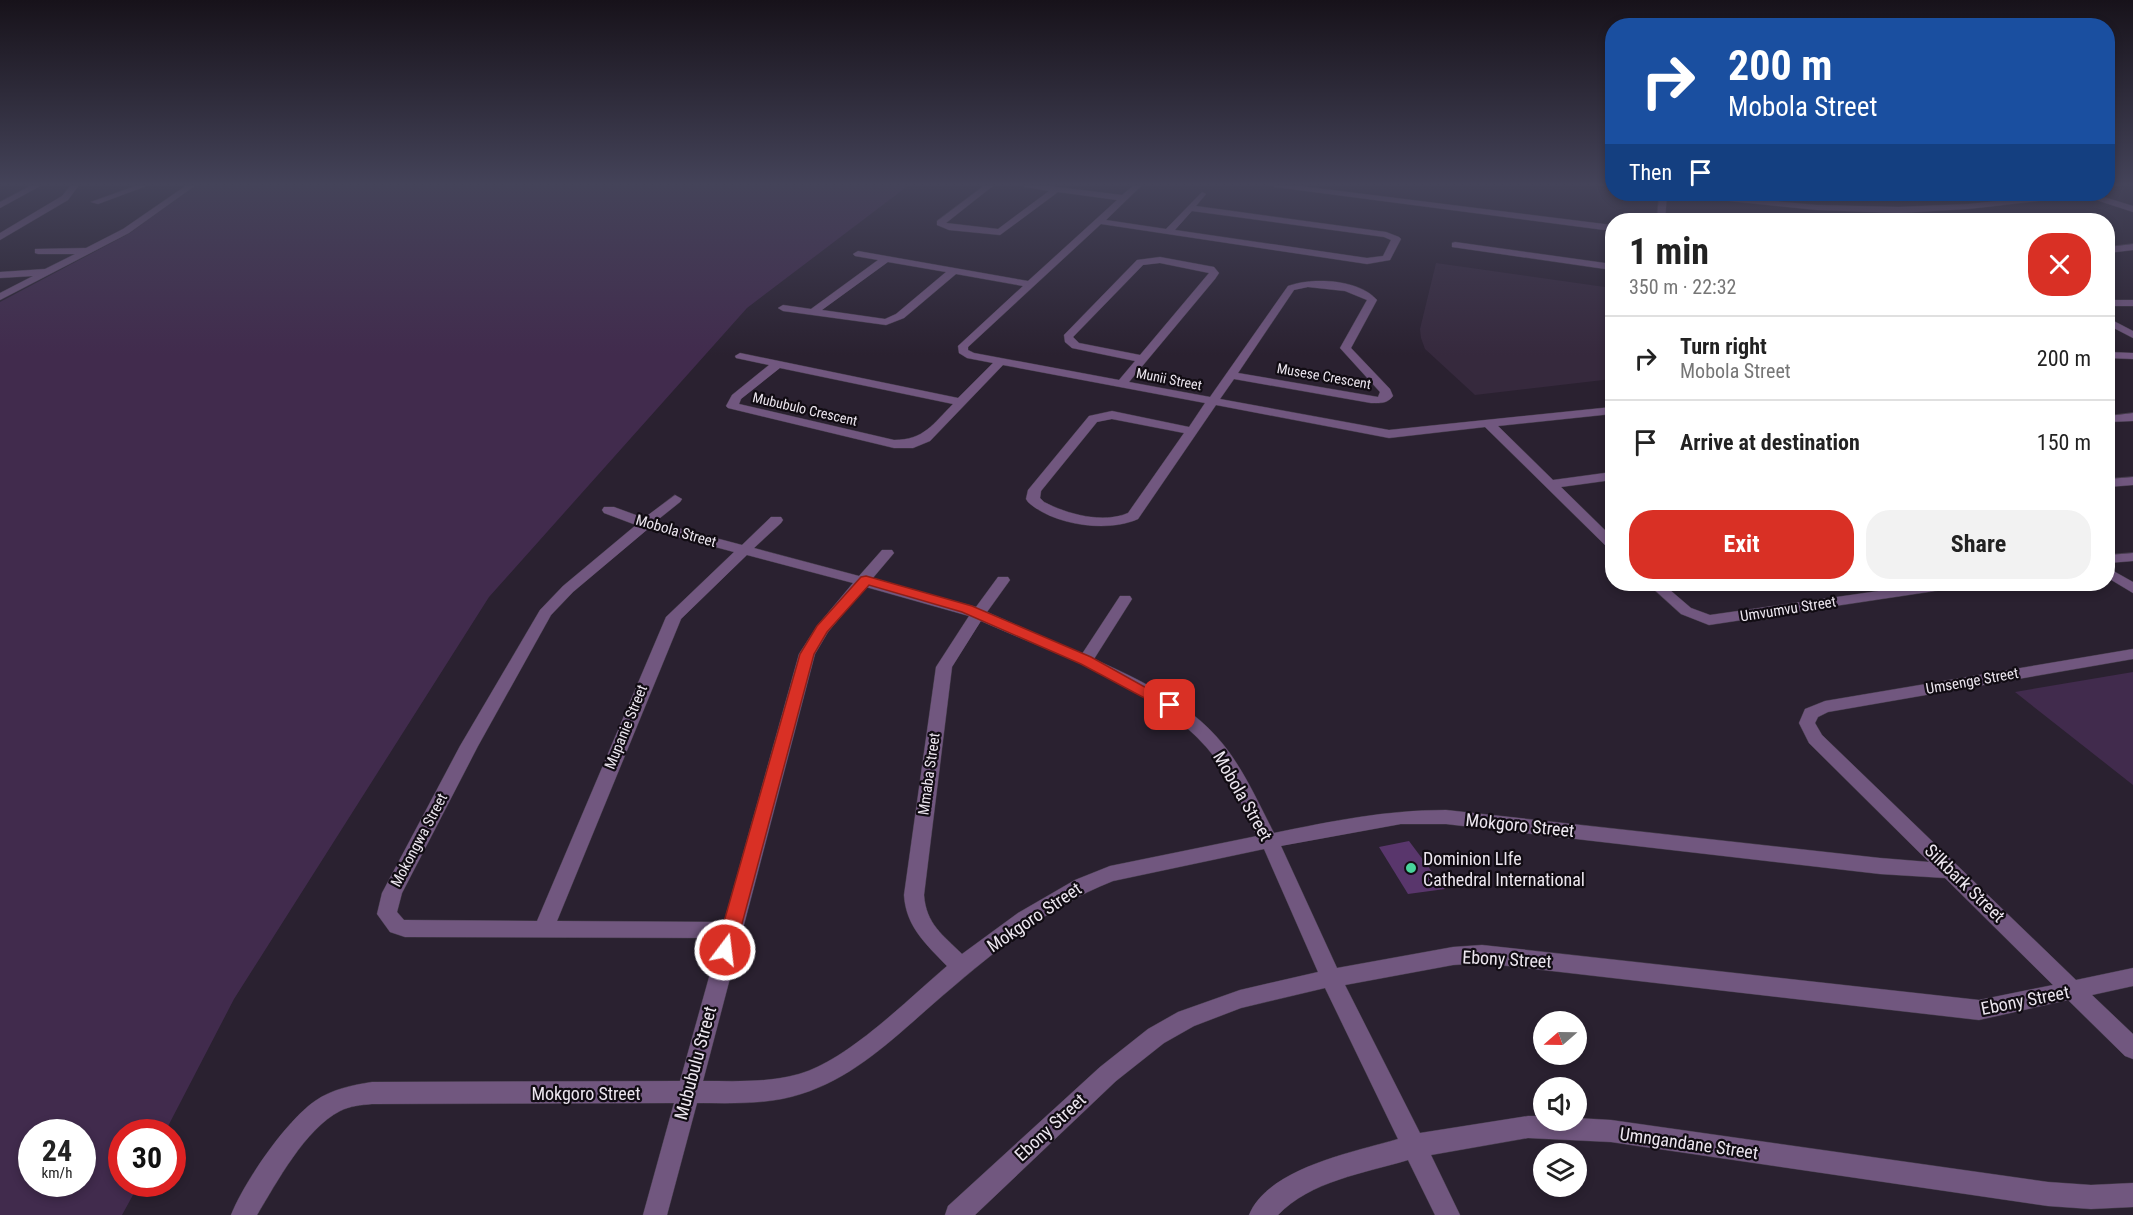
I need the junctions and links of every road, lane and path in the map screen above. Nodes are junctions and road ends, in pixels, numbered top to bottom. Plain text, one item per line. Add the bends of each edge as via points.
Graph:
1 (106, 242) edge
2 (1075, 242) edge
3 (1240, 242) edge
4 (1395, 242) edge
5 (1455, 245) dead end
6 (2133, 247) edge
7 (2115, 249) edge
8 (89, 251) junction
9 (858, 255) dead end
10 (74, 259) junction
11 (883, 262) junction
12 (1605, 266) edge
13 (954, 271) junction
14 (47, 272) junction
15 (0, 275) edge
16 (1029, 284) junction
17 (0, 297) edge
18 (2115, 303) edge
19 (2133, 303) edge
20 (783, 308) dead end
21 (813, 312) junction
22 (2115, 325) edge
23 (2133, 335) edge
24 (2115, 355) edge
25 (740, 356) dead end
26 (2133, 356) edge
27 (1142, 359) junction
28 (1001, 361) junction
29 (777, 365) junction
30 (1230, 375) junction
31 (1121, 385) junction
32 (961, 402) junction
33 (1212, 403) junction
34 (1605, 411) edge
35 (2133, 417) edge
36 (2115, 418) edge
37 (1489, 424) junction
38 (1192, 431) junction
39 (1605, 477) edge
40 (2133, 481) edge
41 (2115, 482) edge
42 (1550, 484) junction
43 (675, 500) dead end
44 (609, 510) dead end
45 (776, 520) dead end
46 (646, 524) junction
47 (1605, 537) edge
48 (744, 549) junction
49 (887, 553) dead end
50 (2133, 557) edge
51 (2115, 558) edge
52 (2115, 577) edge
53 (866, 580) junction
54 (1003, 580) dead end
55 (2133, 589) edge
56 (1663, 591) edge
57 (1910, 591) edge
58 (1125, 599) dead end
59 (979, 614) junction
60 (2133, 654) edge
61 (1086, 660) junction
62 (1811, 713) joint
63 (1270, 842) junction
64 (1953, 871) junction
65 (544, 929) junction
66 (731, 930) junction
67 (962, 968) junction
68 (2133, 977) edge
69 (1331, 978) junction
70 (2074, 991) junction
71 (2133, 1049) edge
72 (687, 1093) junction
73 (1415, 1146) junction
74 (2133, 1195) edge
75 (243, 1215) edge
76 (655, 1215) edge
77 (957, 1215) edge
78 (1261, 1215) edge
79 (1448, 1215) edge

1 - 8 street
2 - 16 street, Munii Street
3 - 4 street via 1367,261 1387,258
5 - 12 street
6 - 7 street
8 - 10 street
8 - 10 street via 37,255
9 - 11 street
10 - 14 street
11 - 13 street
11 - 21 street
13 - 16 street
13 - 21 street via 892,320 872,321
14 - 15 street
14 - 17 street
16 - 28 street, Munii Street via 963,346 967,355
18 - 19 street
20 - 21 street
22 - 23 street
24 - 26 street
25 - 29 street
27 - 27 street via 1214,273 1204,266 1143,261 1068,337 1076,346
27 - 31 street
28 - 31 street, Munii Street
28 - 32 street, Mububulo Crescent
29 - 32 street
29 - 32 street, Mububulo Crescent via 736,397 732,406 906,445 926,438
30 - 30 street, Musese Crescent via 1296,285 1360,291 1371,297 1345,348 1386,391 1384,399
30 - 33 street, Musese Crescent
31 - 33 street, Munii Street
33 - 37 street, Munii Street via 1389,434
33 - 38 street, Musese Crescent
34 - 37 street, Munii Street
35 - 36 street
37 - 42 street
38 - 38 street, Musese Crescent via 1130,519 1106,523 1050,510 1033,499 1035,490 1093,419 1112,415
39 - 42 street
40 - 41 street
42 - 47 street
43 - 46 street, Mokongwa Street
44 - 46 street, Mobola Street
45 - 48 street
46 - 48 street, Mobola Street
46 - 65 street, Mokongwa Street via 545,613 469,746 387,904 390,921 405,929
48 - 53 street, Mobola Street
48 - 65 street, Mupanie Street via 683,606 668,627
49 - 53 street, Mububulu Street
50 - 51 street
52 - 55 street
53 - 59 street, Mobola Street
53 - 66 street, Mububulu Street via 822,629 807,654
54 - 59 street, Mmaba Street
56 - 57 street, Umvumvu Street via 1692,615 1709,620
58 - 61 street
59 - 61 street, Mobola Street
59 - 67 street, Mmaba Street via 944,667 914,895 922,926
60 - 62 street, Umsenge Street
61 - 63 street, Mobola Street via 1170,705 1208,738 1223,756
62 - 64 street, Silkbark Street via 1807,723 1815,739
63 - 64 street, Mokgoro Street via 1374,820 1429,816
63 - 67 street, Mokgoro Street via 1082,883
63 - 69 street, Mobola Street
64 - 70 street, Silkbark Street
65 - 66 street, Mokongwa Street
66 - 72 street, Mububulu Street
67 - 72 street, Mokgoro Street via 855,1056 819,1076 780,1089
68 - 70 street, Ebony Street
69 - 70 street, Ebony Street via 1482,954 1951,1009 2001,1007
69 - 73 street, Mobola Street
69 - 77 street, Ebony Street via 1215,1007 1156,1036 1108,1074
70 - 71 street, Silkbark Street
72 - 75 street, Mokgoro Street via 352,1095 322,1109 307,1123
72 - 76 street, Mububulu Street
73 - 74 street, Umngandane Street via 1528,1127 1611,1131 2048,1194
73 - 78 street, Umngandane Street via 1299,1184
73 - 79 street, Mobola Street

